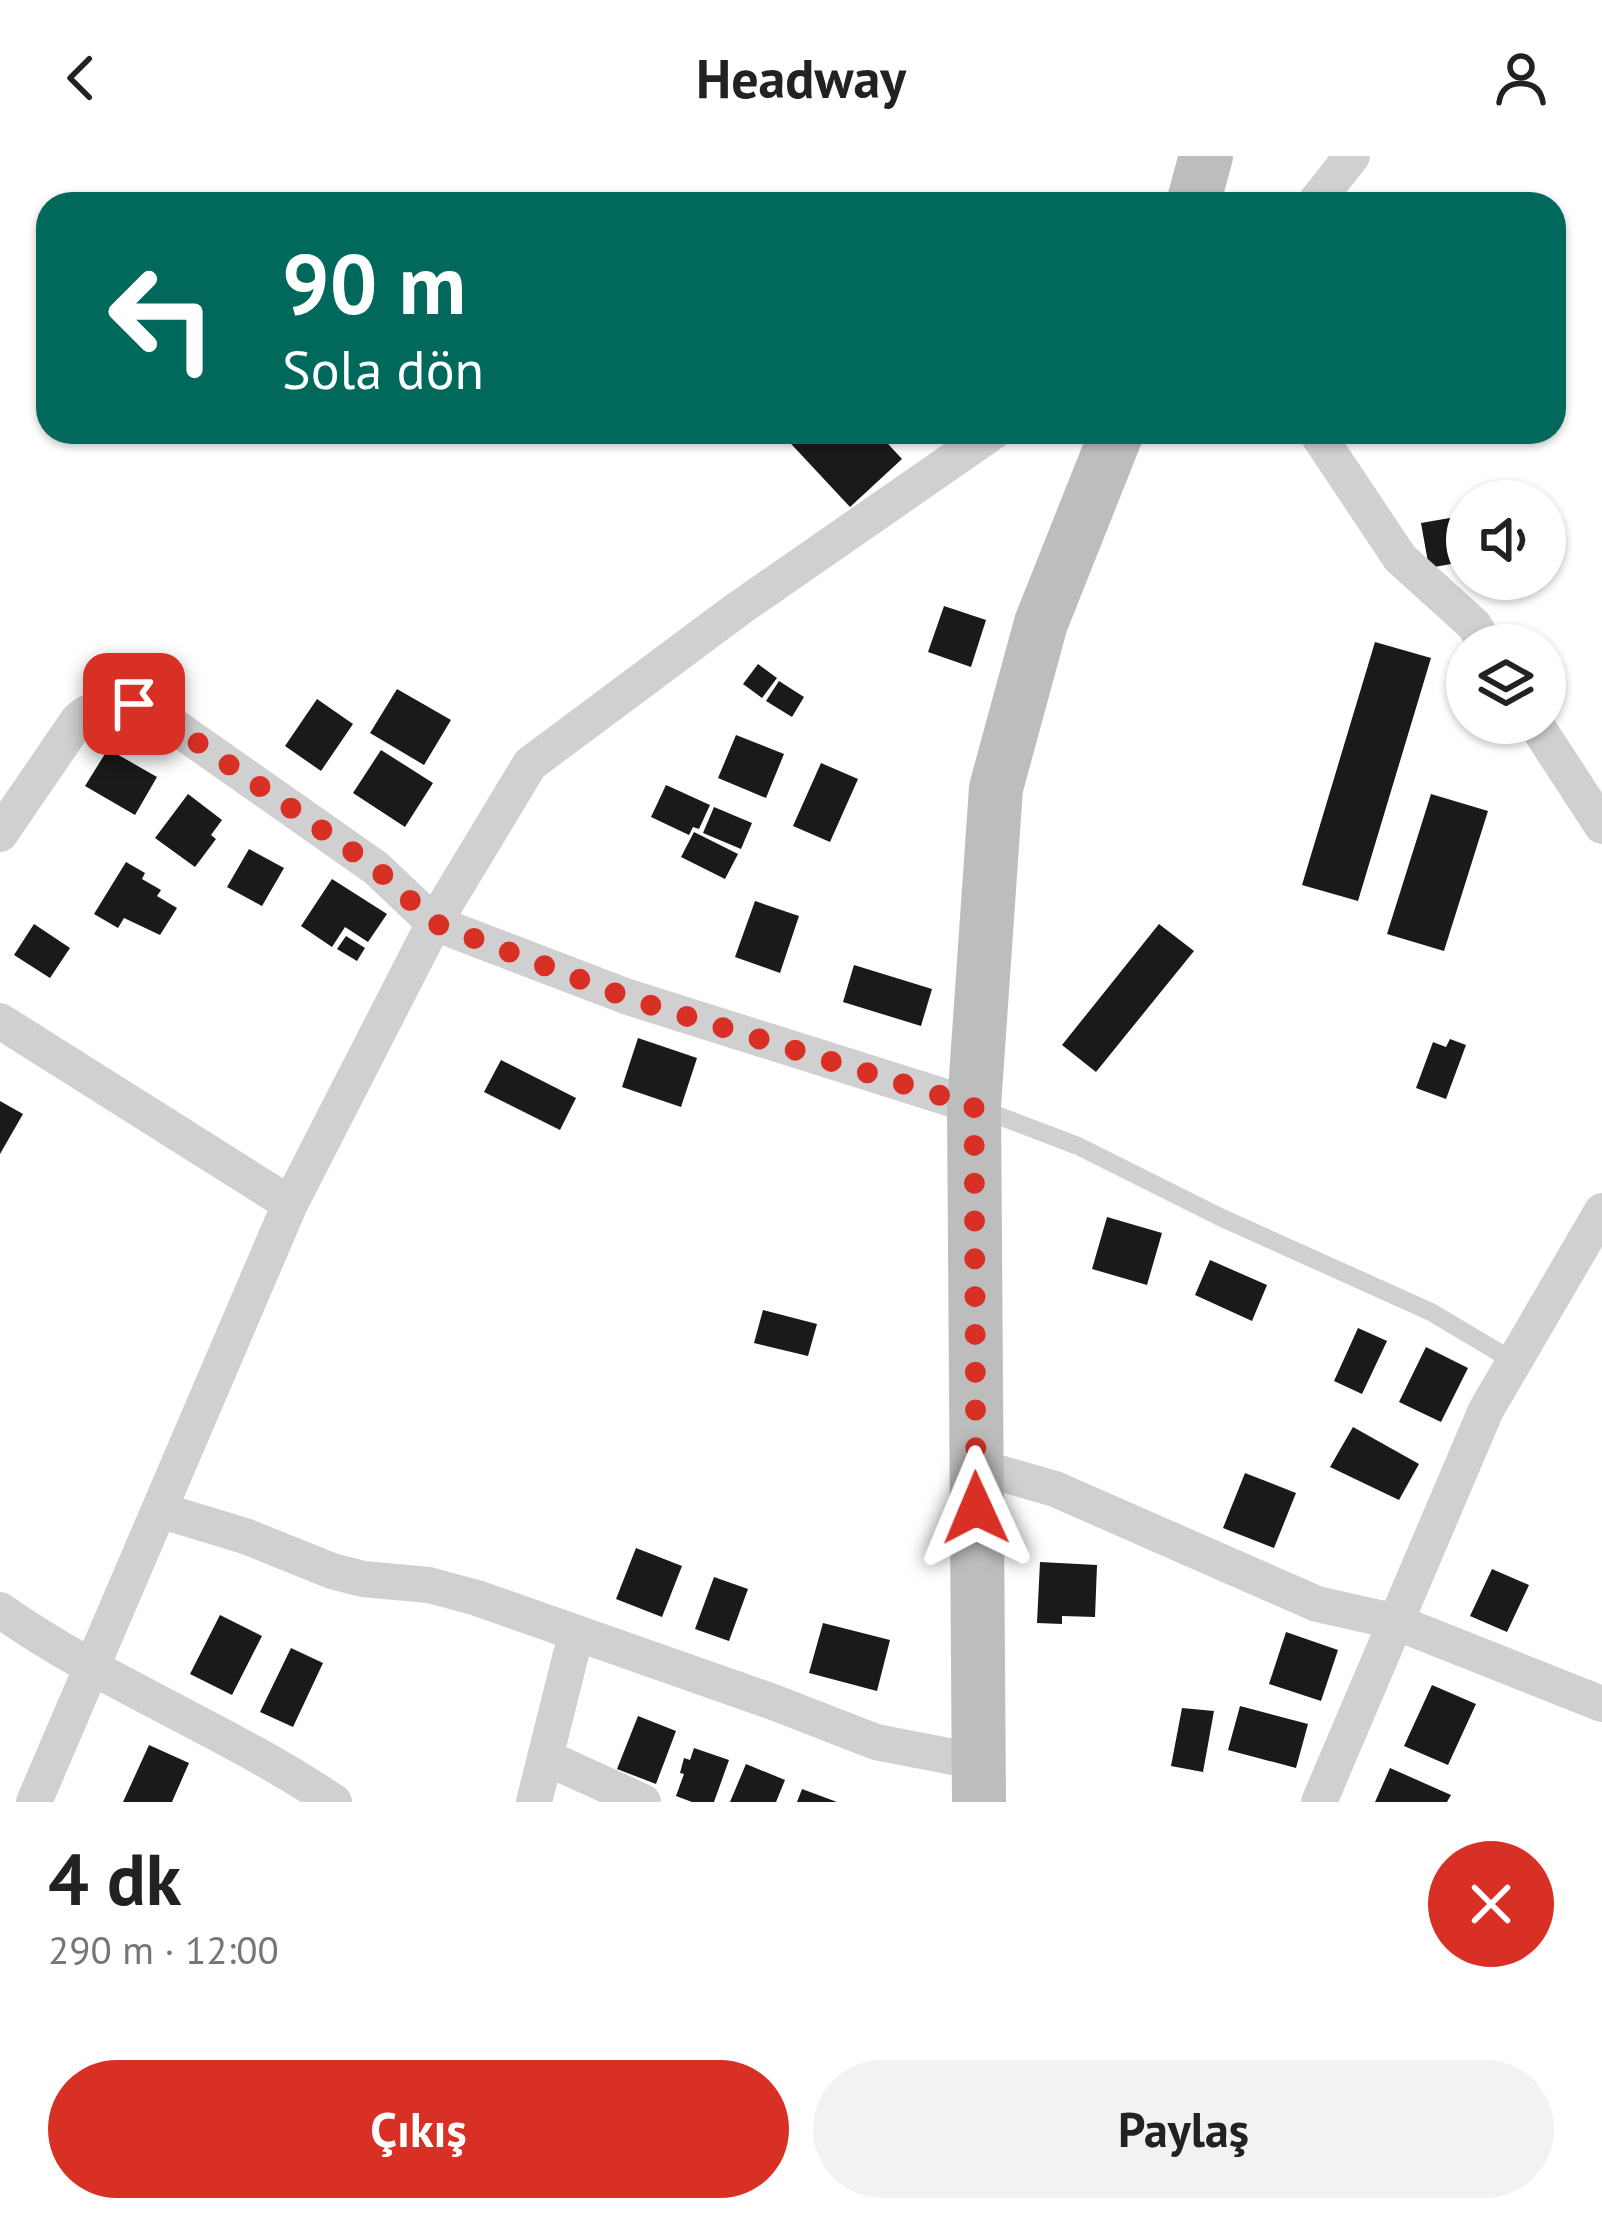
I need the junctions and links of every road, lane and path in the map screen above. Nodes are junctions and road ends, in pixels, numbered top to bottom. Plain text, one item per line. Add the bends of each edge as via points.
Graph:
1 (1206, 156) edge
2 (1352, 156) edge
3 (1196, 192) edge
4 (1324, 192) edge
5 (976, 444) edge
6 (1113, 444) edge
7 (1324, 444) edge
8 (1473, 624) edge
9 (1549, 744) edge
10 (1602, 826) edge
11 (0, 834) edge
12 (434, 923) junction
13 (0, 1021) edge
14 (974, 1106) junction
15 (290, 1204) junction
16 (1602, 1211) edge
17 (1514, 1362) junction
18 (975, 1466) junction
19 (159, 1510) junction
20 (0, 1610) edge
21 (1394, 1621) junction
22 (575, 1634) junction
23 (91, 1669) junction
24 (1602, 1704) edge
25 (545, 1757) junction
26 (979, 1782) edge
27 (34, 1802) edge
28 (334, 1802) edge
29 (534, 1802) edge
30 (643, 1802) edge
31 (1319, 1802) edge

1 - 3 street
2 - 4 street
5 - 12 street via 530,764
6 - 14 street via 1041,623 996,788
7 - 8 street via 1400,558
9 - 10 street
11 - 12 street via 78,720 93,707 134,704 376,868
12 - 14 street via 628,998
12 - 15 street
13 - 15 street
14 - 17 lane via 1078,1146 1431,1312
14 - 18 street
15 - 19 street
16 - 17 street
17 - 21 street
18 - 21 street via 1054,1489 1317,1604
18 - 26 street
19 - 22 street via 332,1571 429,1585
19 - 23 street
20 - 23 street
21 - 24 street
21 - 31 street
22 - 25 street
22 - 26 street
23 - 27 street
23 - 28 street
25 - 29 street
25 - 30 street

